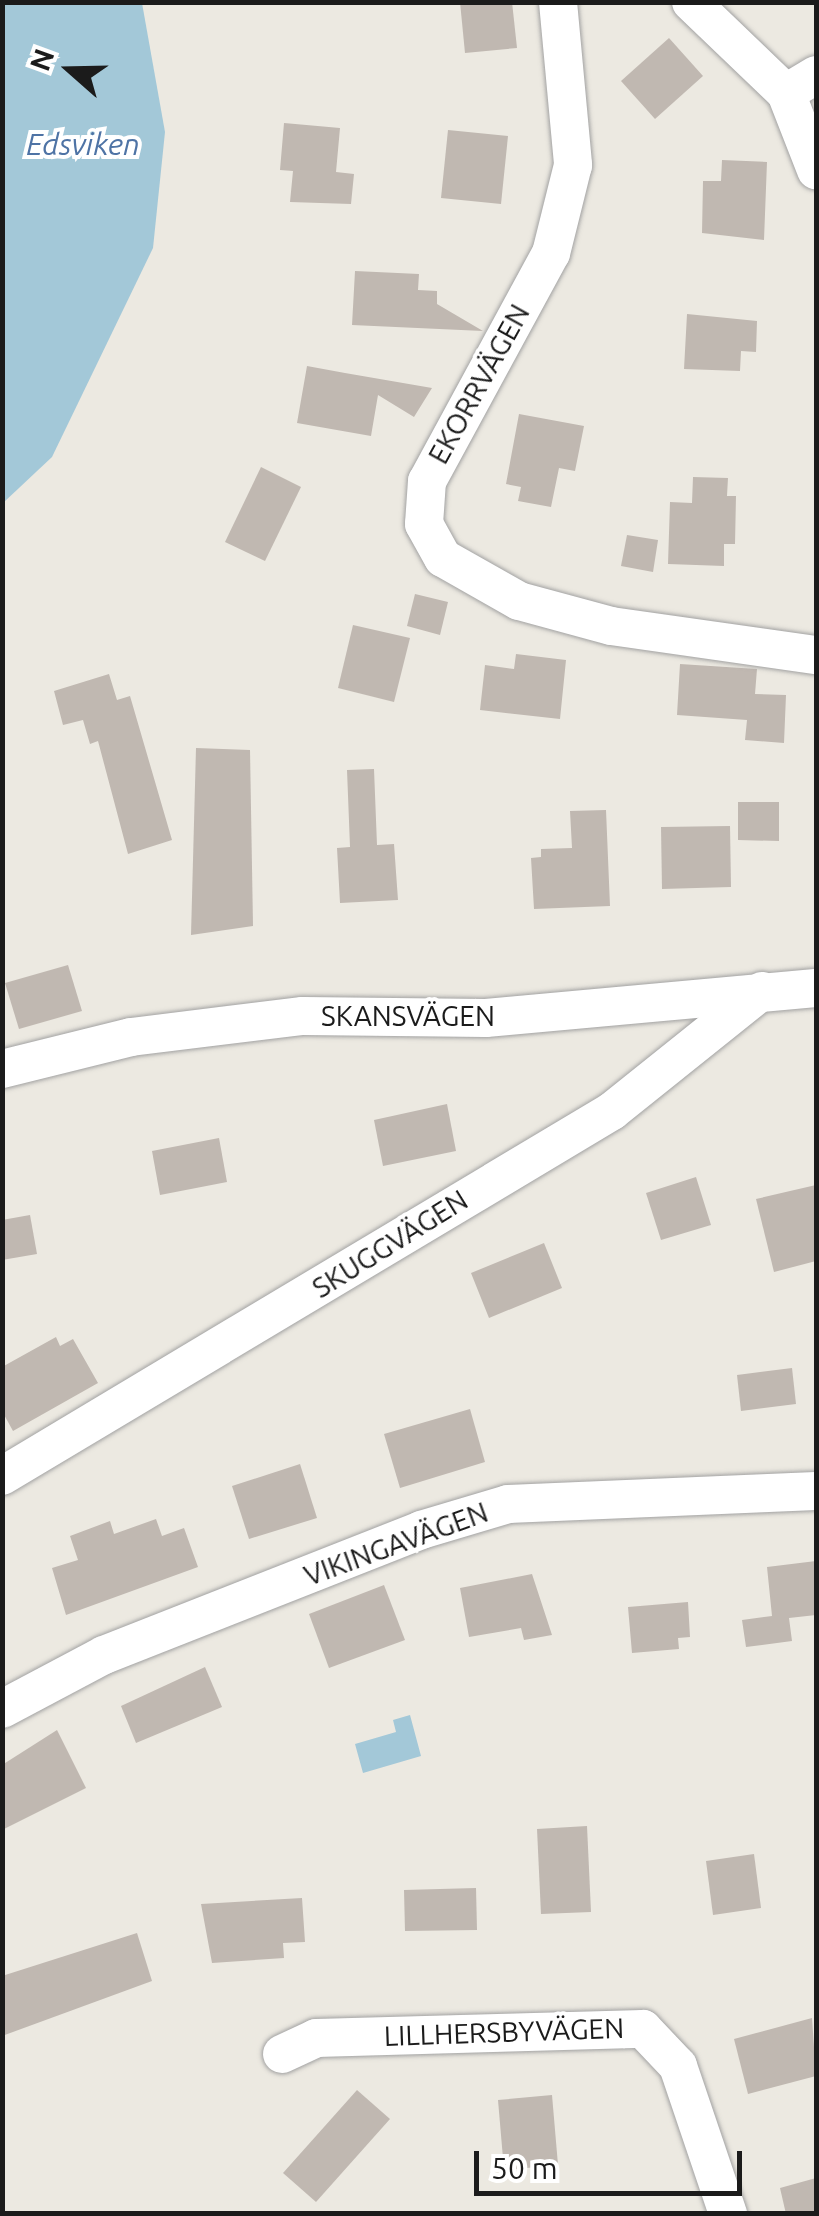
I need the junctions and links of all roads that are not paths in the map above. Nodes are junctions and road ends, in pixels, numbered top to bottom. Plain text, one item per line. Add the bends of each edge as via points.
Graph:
1 (558, 2) edge
2 (691, 2) edge
3 (801, 84) edge
4 (816, 170) edge
5 (816, 656) edge
6 (816, 988) edge
7 (762, 991) junction
8 (2, 1069) edge
9 (2, 1476) edge
10 (816, 1491) edge
11 (2, 1708) edge
12 (282, 2054) dead end
13 (728, 2214) edge

1 - 5 street, EKORRVÄGEN via 573,166 551,253 427,481 424,524 442,558 518,601 611,626
2 - 3 street
3 - 4 street
6 - 7 street, SKANSVÄGEN
7 - 8 street, SKANSVÄGEN via 486,1018 302,1016 131,1037
7 - 9 street, SKUGGVÄGEN via 612,1110
10 - 11 street, VIKINGAVÄGEN via 508,1504 421,1530 104,1655
12 - 13 street, LILLHERSBYVÄGEN via 316,2038 643,2028 678,2066

